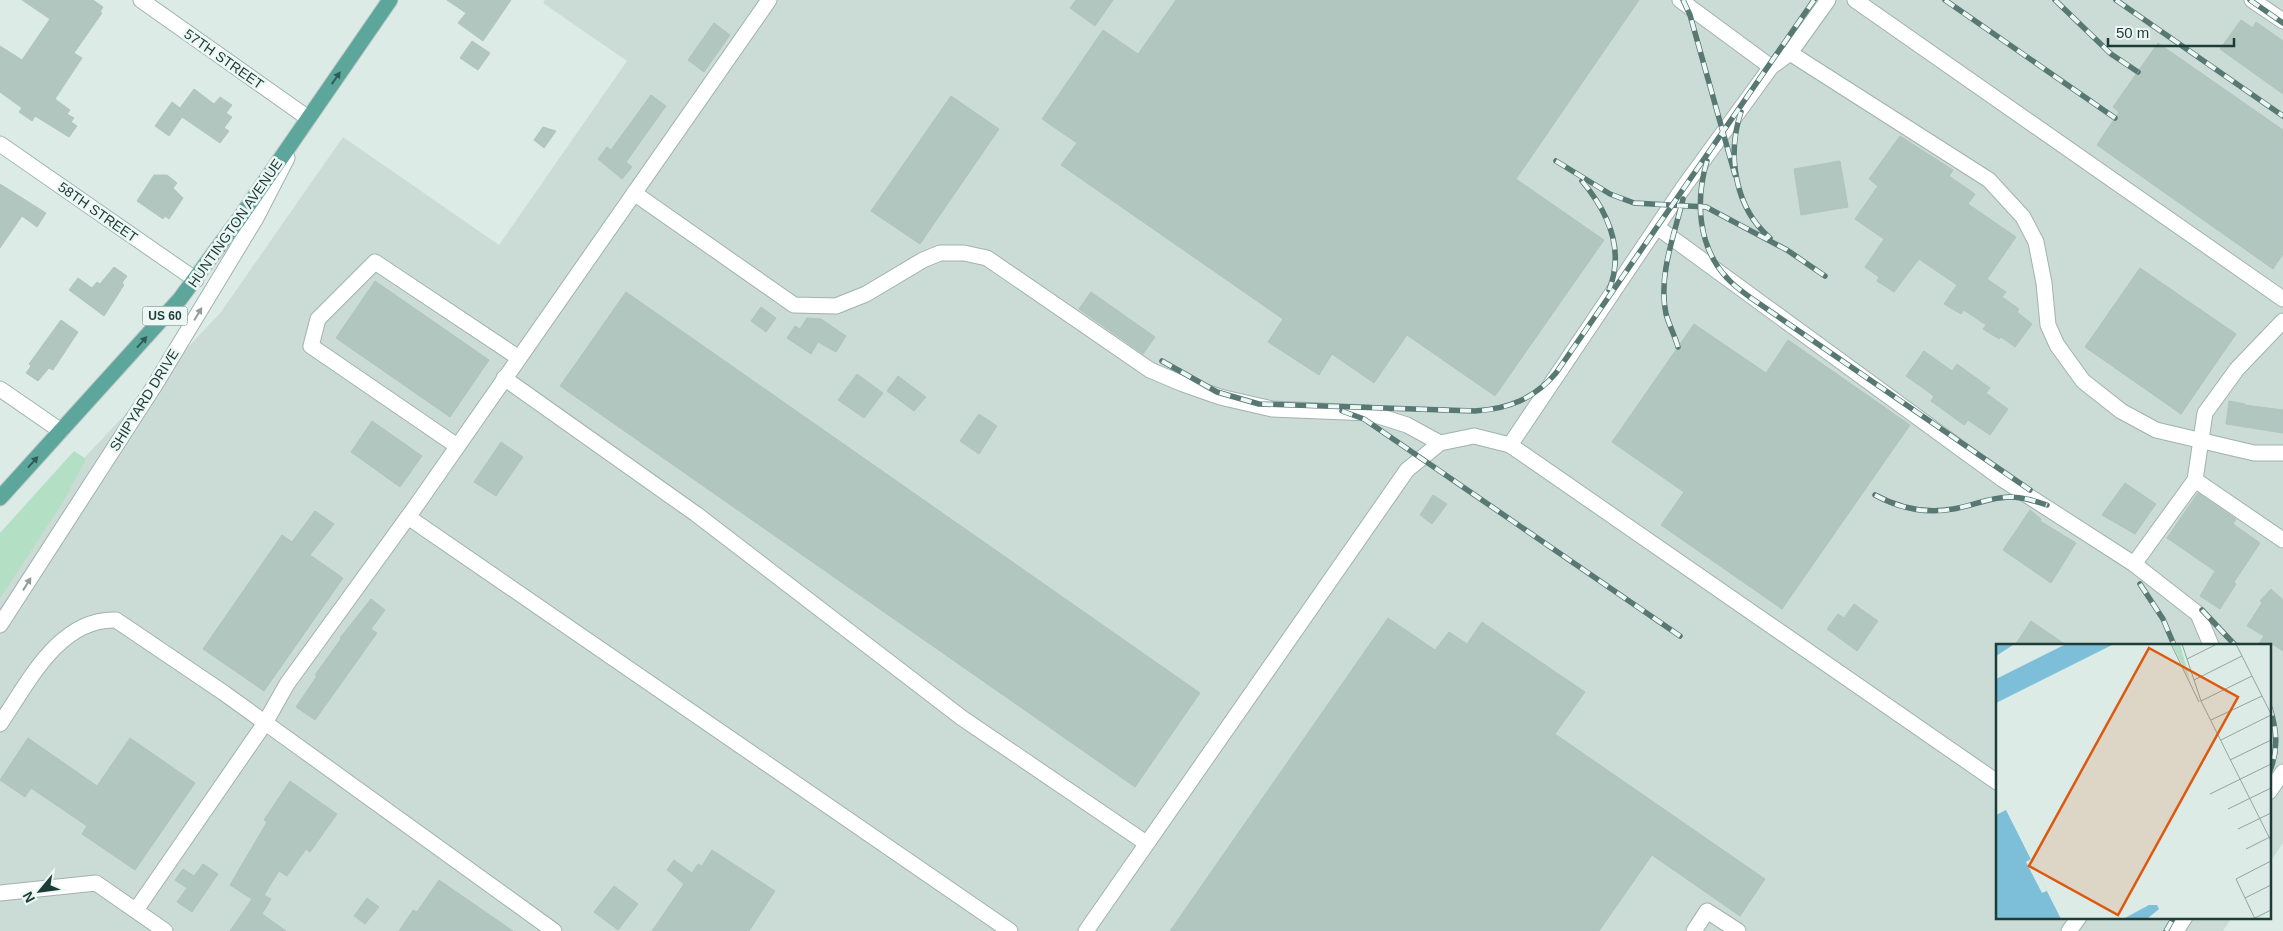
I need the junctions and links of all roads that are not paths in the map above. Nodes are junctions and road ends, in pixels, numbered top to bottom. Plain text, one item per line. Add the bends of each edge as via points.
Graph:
1 (141, 0) edge
2 (390, 0) edge
3 (769, 0) edge
4 (1680, 0) edge
5 (1828, 0) edge
6 (1855, 0) edge
7 (2252, 0) edge
8 (2283, 21) edge
9 (1790, 53) junction
10 (1771, 67) junction
11 (308, 118) junction
12 (0, 144) edge
13 (634, 193) junction
14 (1657, 227) junction
15 (196, 280) junction
16 (2283, 299) edge
17 (2283, 320) edge
18 (518, 358) junction
19 (504, 378) junction
20 (0, 388) edge
21 (60, 431) junction
22 (2199, 441) junction
23 (1440, 443) junction
24 (1510, 445) junction
25 (457, 446) junction
26 (2283, 453) edge
27 (2195, 480) junction
28 (0, 498) edge
29 (408, 516) junction
30 (2283, 540) edge
31 (2134, 564) junction
32 (0, 625) edge
33 (2211, 644) edge
34 (265, 723) junction
35 (0, 724) edge
36 (2283, 772) edge
37 (1996, 781) edge
38 (2270, 791) edge
39 (1146, 843) junction
40 (0, 893) edge
41 (136, 910) junction
42 (2078, 918) edge
43 (2184, 918) edge
44 (165, 931) edge
45 (554, 931) edge
46 (1010, 931) edge
47 (1086, 931) edge
48 (1694, 931) edge
49 (1738, 931) edge
50 (2069, 931) edge
51 (2176, 931) edge

1 - 11 street, 57TH STREET
11 -> 2 main road, HUNTINGTON AVENUE / US 60
3 - 13 street
4 - 10 street
5 - 9 street
6 - 16 street
7 - 8 street
9 - 10 street
9 - 22 street via 1989,180 2023,217 2036,242 2048,324 2057,345 2083,381 2121,411 2156,430
10 - 14 street
11 - 15 main road, HUNTINGTON AVENUE / US 60
32 -> 11 street, SHIPYARD DRIVE via 153,388 256,218
12 - 15 street, 58TH STREET
13 - 18 street
13 - 23 street via 794,305 836,306 866,294 923,260 940,253 964,253 987,258 1150,370 1183,384 1220,397 1272,409 1369,413 1407,425
14 - 24 street
14 - 31 street via 2002,479
21 -> 15 main road, HUNTINGTON AVENUE / US 60
17 - 22 street via 2237,369 2205,413
18 - 19 street
18 - 25 street via 375,262 318,318 311,346
19 - 25 street
19 - 39 street via 696,514 962,718
20 - 21 street
28 -> 21 main road, HUNTINGTON AVENUE / US 60
22 - 26 street via 2254,453
22 - 27 street
23 - 24 street via 1474,436
23 - 39 street via 1407,470
24 - 37 street
25 - 29 street
27 - 30 street
27 - 31 street
29 - 34 street via 287,684
29 - 46 street
31 - 33 street via 2198,614
34 - 35 street via 127,626 116,620 104,620 81,628 47,654
34 - 41 street
34 - 45 street
36 - 38 street
39 - 47 street
40 - 41 street via 96,883
41 - 44 street
42 - 50 street
43 - 51 street
48 - 49 street via 1707,911

